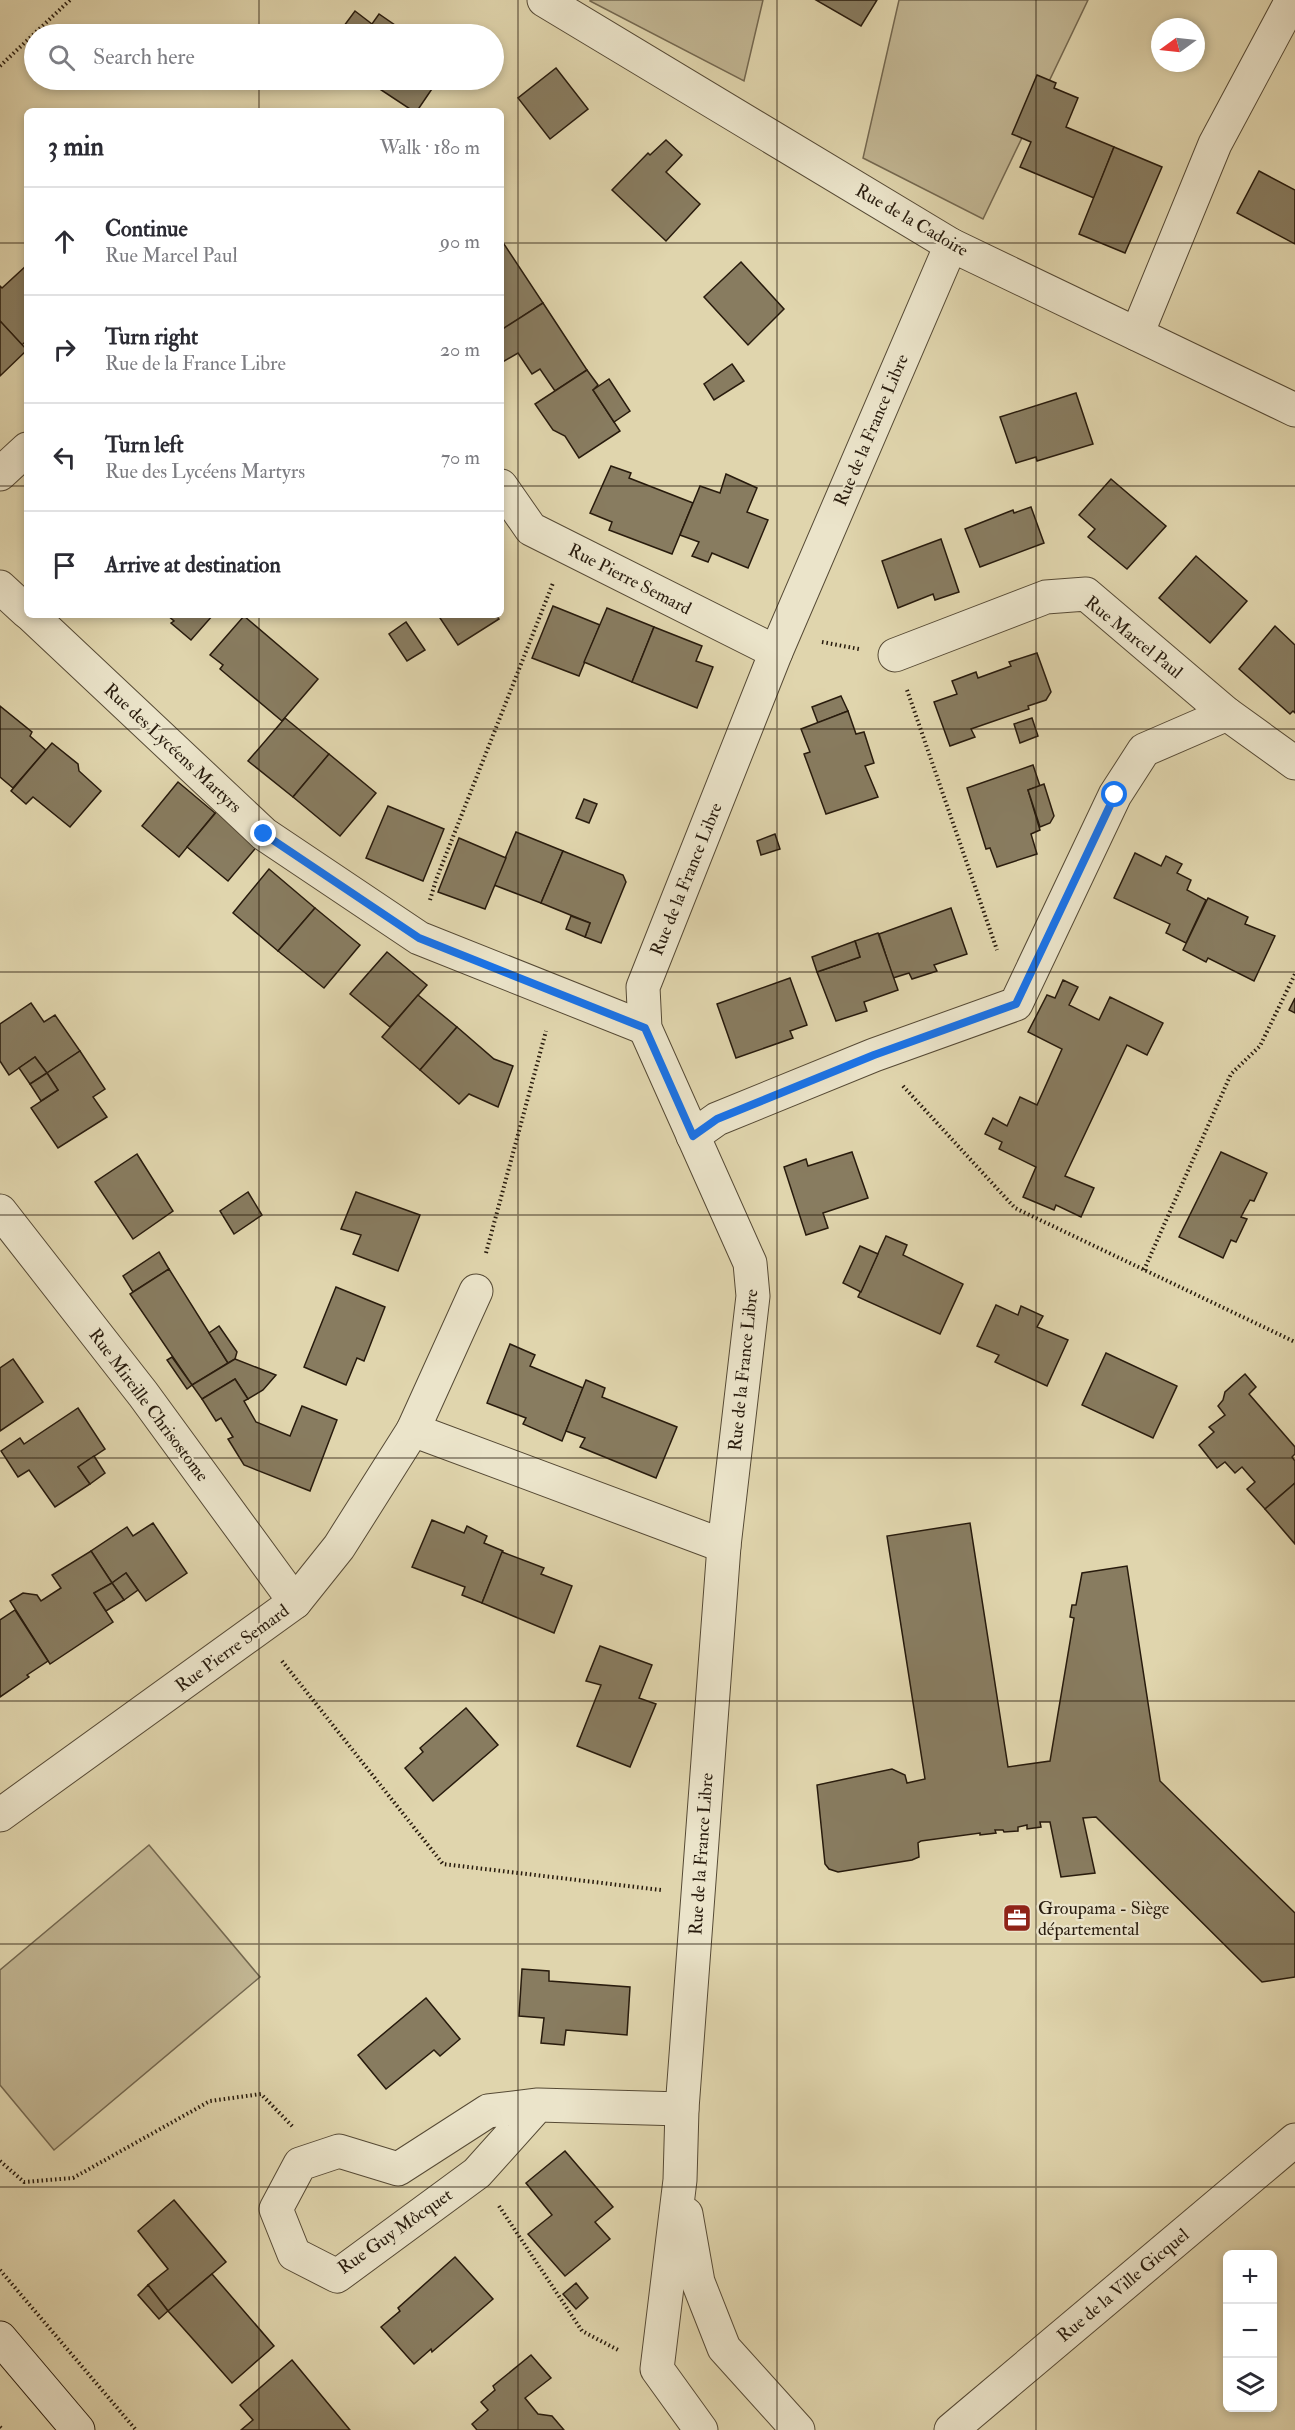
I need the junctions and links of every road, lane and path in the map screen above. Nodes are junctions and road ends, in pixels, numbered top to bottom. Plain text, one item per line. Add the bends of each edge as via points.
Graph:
1 (70, 0) edge
2 (544, 0) edge
3 (1292, 0) edge
4 (45, 24) edge
5 (24, 43) edge
6 (0, 66) edge
7 (951, 245) junction
8 (1137, 334) junction
9 (1295, 410) edge
10 (24, 452) edge
11 (0, 474) edge
12 (504, 490) edge
13 (567, 547) junction
14 (0, 586) edge
15 (24, 609) edge
16 (34, 618) edge
17 (790, 620) junction
18 (776, 652) junction
19 (895, 655) junction
20 (1227, 714) junction
21 (1295, 763) edge
22 (419, 938) junction
23 (1295, 974) edge
24 (556, 993) junction
25 (1016, 1004) junction
26 (645, 1028) junction
27 (874, 1055) junction
28 (693, 1136) junction
29 (0, 1211) edge
30 (1144, 1270) junction
31 (476, 1291) joint
32 (1295, 1342) edge
33 (413, 1430) junction
34 (724, 1546) junction
35 (295, 1602) junction
36 (257, 1629) junction
37 (0, 1815) edge
38 (698, 1894) junction
39 (538, 2105) junction
40 (682, 2109) junction
41 (1295, 2140) edge
42 (322, 2157) junction
43 (0, 2161) edge
44 (477, 2173) junction
45 (680, 2180) junction
46 (0, 2270) edge
47 (0, 2338) edge
48 (657, 2369) junction
49 (78, 2430) edge
50 (136, 2430) edge
51 (701, 2430) edge
52 (798, 2430) edge
53 (951, 2430) edge

1 - 4 path
2 - 7 street, Rue de la Cadoire
3 - 8 street via 1215,144
5 - 6 path
7 - 8 street, Rue de la Cadoire
7 - 17 street, Rue de la France Libre
8 - 9 street, Rue de la Cadoire
10 - 11 street
12 - 13 street, Rue Pierre Semard via 531,529
13 - 18 street, Rue Pierre Semard
13 - 22 path via 436,880
14 - 15 street
16 - 22 street, Rue des Lycéens Martyrs via 264,834
17 - 18 street, Rue de la France Libre
17 - 19 path via 820,642
18 - 26 street, Rue de la France Libre via 643,987
19 - 20 street, Rue Marcel Paul via 1046,597 1086,594
19 - 25 path
20 - 21 street, Rue Marcel Paul
20 - 25 street via 1144,750 1115,795
22 - 24 street, Rue des Lycéens Martyrs
23 - 30 path via 1260,1046 1231,1074
24 - 26 street, Rue des Lycéens Martyrs
24 - 31 path
25 - 27 street
26 - 28 street, Rue de la France Libre
27 - 28 street via 717,1119
27 - 30 path via 1015,1208
28 - 34 street, Rue de la France Libre via 750,1263 753,1296
29 - 35 street, Rue Mireille Chrisostome via 143,1394
30 - 32 path
31 - 33 street, Rue Pierre Semard
33 - 34 street
33 - 35 street, Rue Pierre Semard via 339,1547
34 - 38 street, Rue de la France Libre
35 - 36 street, Rue Pierre Semard
36 - 37 street, Rue Pierre Semard
36 - 38 path via 443,1864
38 - 40 street, Rue de la France Libre
39 - 40 street, Rue Guy Môcquet
39 - 42 street, Rue Guy Môcquet via 488,2111 398,2169 339,2151
39 - 44 street, Rue Guy Môcquet
40 - 45 street, Rue de la France Libre
41 - 53 street, Rue de la Ville Gicquel
42 - 43 path via 261,2094 210,2101 73,2178 24,2182
42 - 44 street, Rue Guy Môcquet via 300,2164 276,2209 294,2254 337,2276
44 - 48 path via 582,2331
45 - 48 street, Rue de la France Libre
45 - 52 street, Rue de la France Libre via 698,2282 724,2348
46 - 50 path
47 - 49 street
48 - 51 street

